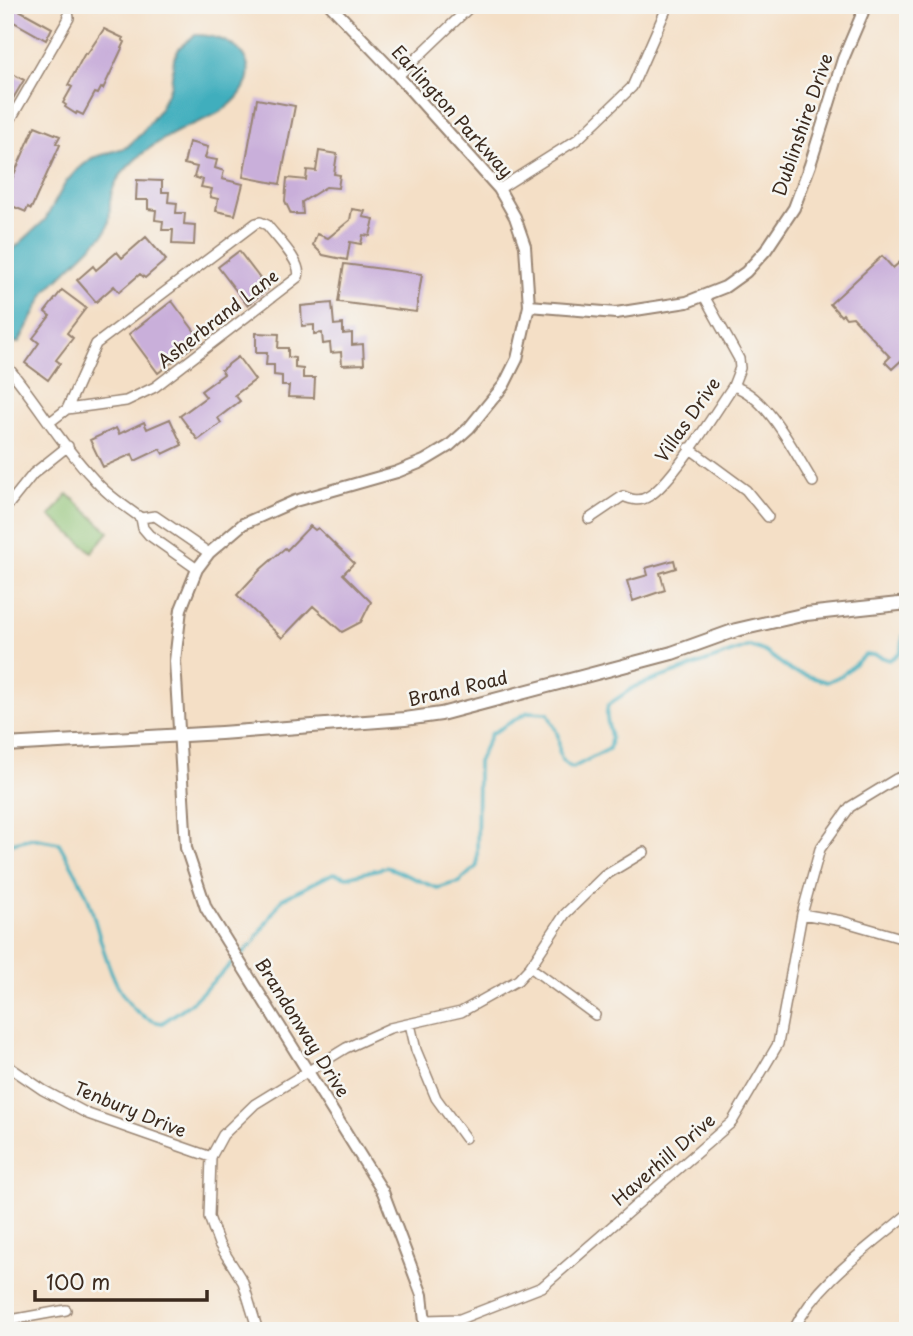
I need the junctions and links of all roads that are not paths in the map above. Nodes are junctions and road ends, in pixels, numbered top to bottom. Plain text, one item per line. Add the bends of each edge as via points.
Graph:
1 (67, 5) edge
2 (330, 5) edge
3 (472, 5) edge
4 (668, 5) edge
5 (866, 5) edge
6 (398, 76) junction
7 (5, 129) edge
8 (499, 189) junction
9 (704, 296) junction
10 (529, 306) junction
11 (5, 364) edge
12 (733, 386) junction
13 (67, 409) junction
14 (50, 422) junction
15 (68, 446) junction
16 (689, 448) junction
17 (813, 482) dead end
18 (5, 509) edge
19 (768, 517) dead end
20 (141, 518) junction
21 (589, 519) dead end
22 (209, 552) junction
23 (197, 569) junction
24 (908, 603) edge
25 (179, 734) junction
26 (5, 744) edge
27 (908, 775) edge
28 (644, 852) dead end
29 (802, 914) junction
30 (908, 940) edge
31 (530, 967) junction
32 (595, 1016) dead end
33 (410, 1024) junction
34 (5, 1064) edge
35 (308, 1071) junction
36 (465, 1139) dead end
37 (211, 1157) junction
38 (908, 1214) edge
39 (66, 1310) dead end
40 (5, 1321) edge
41 (426, 1326) edge
42 (258, 1331) edge
43 (793, 1331) edge

1 - 7 street via 69,18
2 - 6 street, Earlington Parkway
3 - 6 street
4 - 8 street via 632,87 578,139
5 - 9 street, Dublinshire Drive via 794,208 746,272
6 - 8 street, Earlington Parkway
8 - 10 street, Earlington Parkway via 525,246
9 - 10 street, Dublinshire Drive via 616,313
9 - 12 street, Villas Drive via 739,359
10 - 22 street, Earlington Parkway via 517,359 504,385 449,446 397,472 295,501 254,519
11 - 14 street
12 - 16 street, Villas Drive
12 - 17 street via 759,402
13 - 13 street, Asherbrand Lane via 96,344 256,223 267,225 297,264 298,277 155,387 126,401
13 - 14 street, Asherbrand Lane
14 - 15 street
15 - 18 street via 33,474
15 - 20 street via 92,478
16 - 19 street via 746,490
16 - 21 street, Villas Drive via 651,496 639,500 623,496
20 - 22 street via 155,516
20 - 23 street via 149,535
22 - 23 street, Earlington Parkway
23 - 25 street, Earlington Parkway via 181,609 175,661
24 - 25 main road, Brand Road via 806,614 736,630 672,653 441,714
25 - 26 main road, Brand Road
25 - 35 street, Brandonway Drive via 186,848 206,908
27 - 29 street, Haverhill Drive via 850,807 820,849
28 - 31 street via 604,876 565,914
29 - 30 street
29 - 41 street, Haverhill Drive via 778,1044 732,1122 542,1287 460,1319
31 - 32 street
31 - 33 street via 518,980 461,1012
33 - 35 street via 346,1048
33 - 36 street via 436,1098
34 - 37 street, Tenbury Drive via 88,1114
35 - 37 street via 256,1104 223,1135
35 - 41 street, Brandonway Drive via 383,1192 422,1295
37 - 42 street via 209,1217 219,1244 243,1282
38 - 43 street via 826,1286
39 - 40 street

